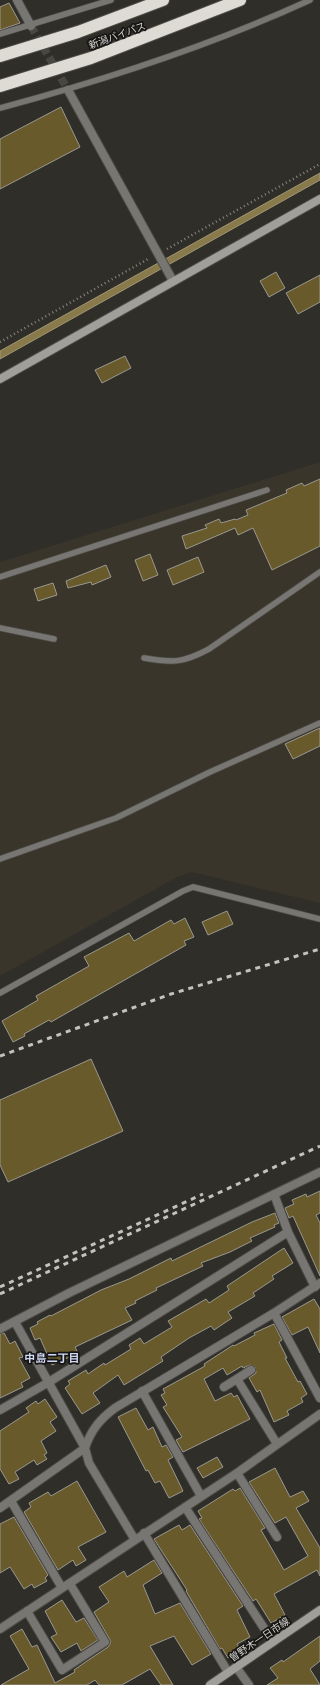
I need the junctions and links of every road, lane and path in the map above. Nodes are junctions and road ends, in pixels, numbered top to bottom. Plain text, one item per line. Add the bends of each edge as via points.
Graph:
1 (17, 0) edge
2 (111, 0) edge
3 (162, 0) edge
4 (240, 0) edge
5 (310, 0) edge
6 (31, 26) junction
7 (0, 34) edge
8 (0, 56) edge
9 (0, 86) edge
10 (68, 90) junction
11 (0, 108) edge
12 (320, 199) edge
13 (173, 281) junction
14 (0, 379) edge
15 (267, 490) dead end
16 (320, 572) edge
17 (0, 577) edge
18 (0, 628) edge
19 (54, 639) dead end
20 (144, 658) dead end
21 (320, 723) edge
22 (0, 859) edge
23 (320, 918) edge
24 (0, 992) edge
25 (320, 1172) edge
26 (274, 1194) junction
27 (288, 1232) junction
28 (317, 1285) edge
29 (274, 1313) junction
30 (15, 1322) junction
31 (0, 1329) edge
32 (252, 1370) dead end
33 (237, 1379) junction
34 (50, 1382) junction
35 (224, 1387) dead end
36 (142, 1391) junction
37 (320, 1398) edge
38 (0, 1410) edge
39 (320, 1414) edge
40 (277, 1444) junction
41 (85, 1448) junction
42 (237, 1473) junction
43 (201, 1496) junction
44 (11, 1501) junction
45 (185, 1507) junction
46 (0, 1508) edge
47 (144, 1533) junction
48 (277, 1537) dead end
49 (135, 1540) junction
50 (66, 1586) junction
51 (320, 1610) edge
52 (27, 1611) junction
53 (0, 1628) edge
54 (273, 1642) junction
55 (236, 1667) junction
56 (228, 1672) junction
57 (210, 1685) edge
58 (249, 1685) edge

1 - 6 street
2 - 6 lane
3 - 8 highway, 新潟バイパス via 78,32
4 - 9 highway, 新潟バイパス via 91,58
5 - 10 lane via 250,27
6 - 7 lane
10 - 11 lane
10 - 13 street
12 - 13 street
13 - 14 street
15 - 17 lane
16 - 20 lane via 197,656 169,662
18 - 19 lane
21 - 22 lane via 210,772 116,818
23 - 24 lane via 193,887
25 - 26 street
26 - 27 street
26 - 30 street
27 - 28 street
27 - 34 street
28 - 29 street
29 - 36 street
29 - 37 street
30 - 31 street
30 - 34 street
32 - 33 street
33 - 35 street
33 - 40 street
34 - 38 street
34 - 41 street
36 - 41 street via 104,1416 89,1435
36 - 43 street
39 - 40 street
40 - 42 street
41 - 44 street
41 - 49 street via 89,1463
42 - 43 street
42 - 48 street
43 - 45 street
44 - 46 street
44 - 50 street
45 - 47 street
45 - 54 street
47 - 49 street
47 - 56 street
49 - 50 street
50 - 52 street
50 - 52 street via 105,1642 62,1670
51 - 54 street, 曽野木一日市線
52 - 53 street
54 - 55 street, 曽野木一日市線
55 - 56 street, 曽野木一日市線
55 - 58 street
56 - 57 street, 曽野木一日市線

